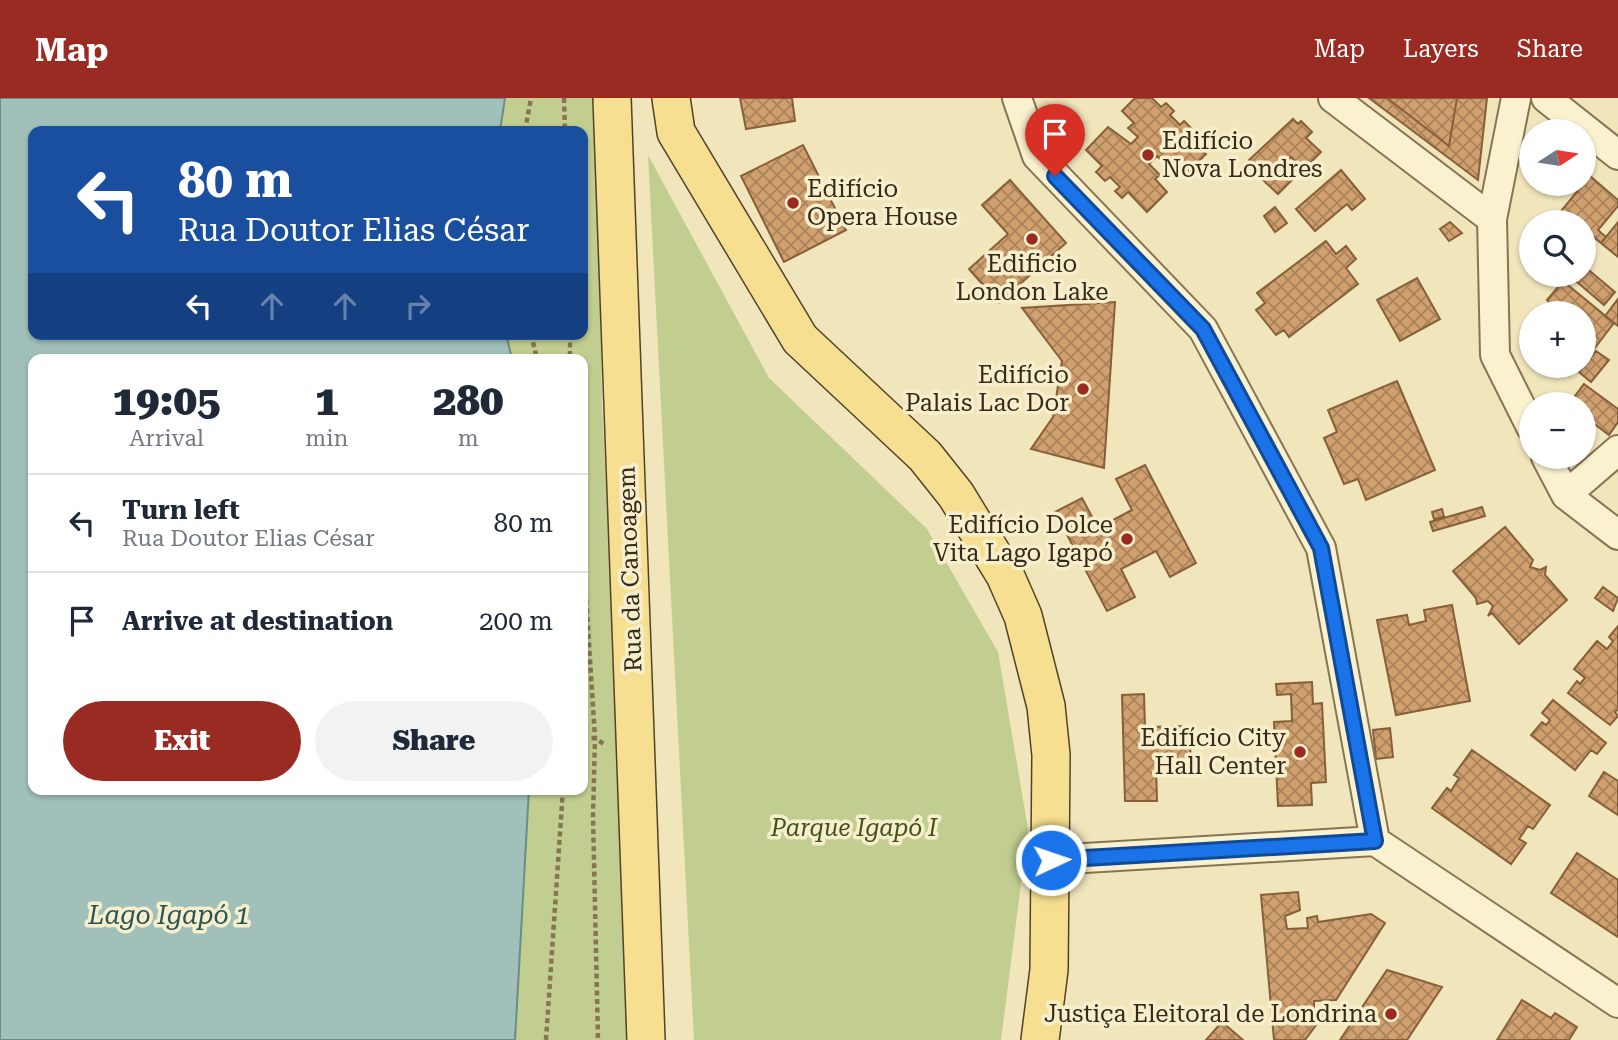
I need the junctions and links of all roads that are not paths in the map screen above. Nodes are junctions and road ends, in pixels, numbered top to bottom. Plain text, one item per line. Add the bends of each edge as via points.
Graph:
1 (612, 98) edge
2 (671, 98) edge
3 (1017, 98) edge
4 (1333, 98) edge
5 (1516, 98) edge
6 (1546, 98) edge
7 (1618, 155) edge
8 (1492, 219) junction
9 (1519, 403) edge
10 (1618, 450) edge
11 (1552, 469) edge
12 (1566, 495) junction
13 (1618, 535) edge
14 (1375, 841) junction
15 (1051, 860) junction
16 (1618, 1003) edge
17 (646, 1040) edge
18 (1040, 1040) edge

1 - 17 main road, Rua da Canoagem
2 - 15 main road via 676,132 800,339 925,456 956,495 1005,575 1023,616 1046,706
3 - 14 street via 1037,156 1203,329 1321,548
4 - 8 street
5 - 8 street
6 - 7 street
8 - 9 street via 1495,355
10 - 12 street
11 - 12 street
12 - 13 street
14 - 15 street
14 - 16 street
15 - 18 main road via 1049,971

